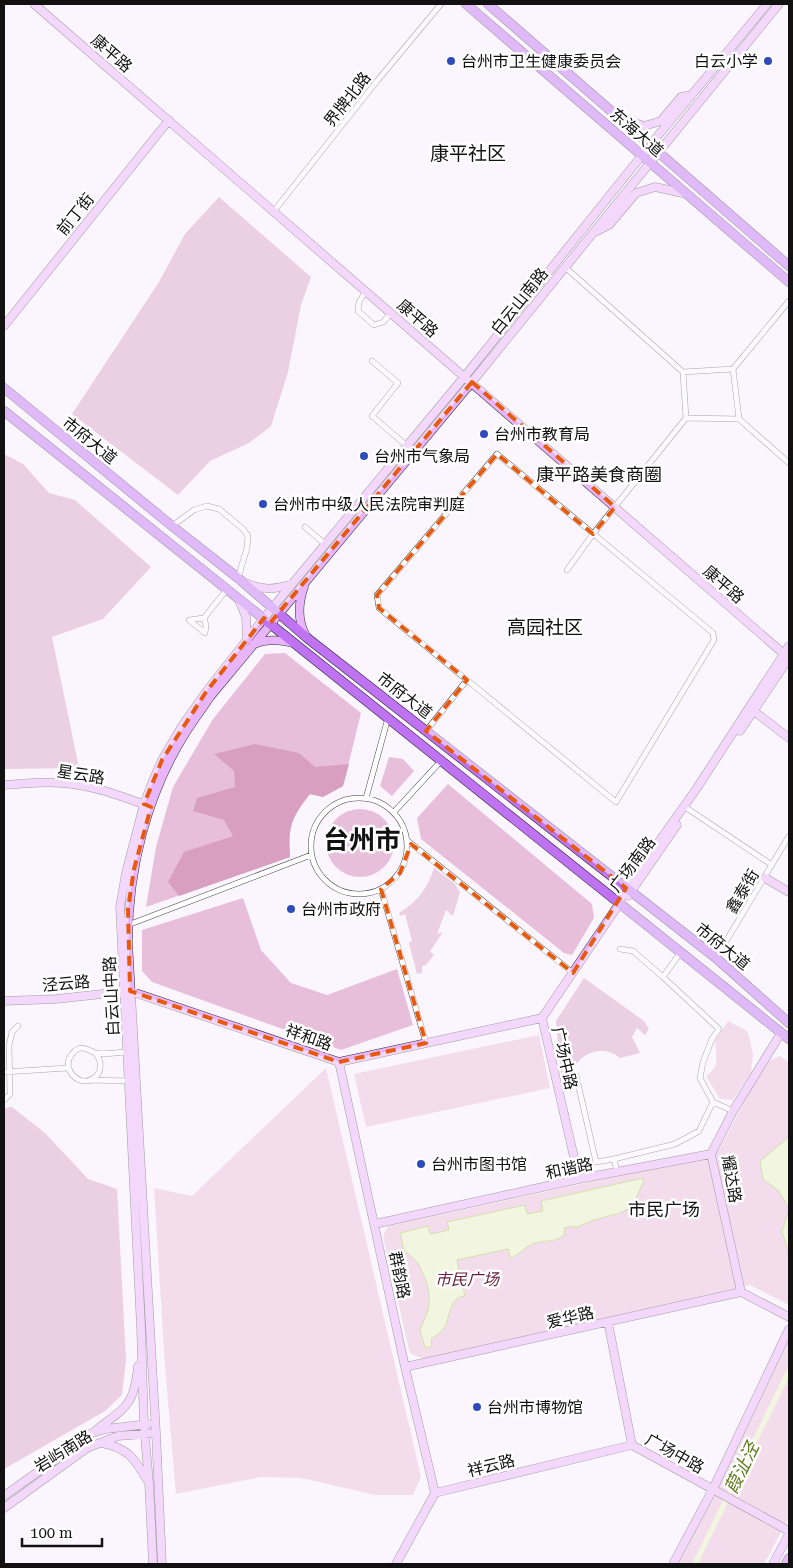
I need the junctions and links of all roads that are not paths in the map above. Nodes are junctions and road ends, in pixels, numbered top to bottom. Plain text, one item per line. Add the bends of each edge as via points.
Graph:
1 (34, 4) edge
2 (441, 4) edge
3 (466, 4) edge
4 (488, 4) edge
5 (767, 4) edge
6 (778, 4) edge
7 (692, 95) junction
8 (618, 117) junction
9 (169, 120) junction
10 (651, 144) junction
11 (658, 151) junction
12 (642, 156) junction
13 (649, 163) junction
14 (687, 194) junction
15 (274, 211) junction
16 (591, 234) junction
17 (789, 266) edge
18 (565, 267) junction
19 (789, 282) edge
20 (366, 291) junction
21 (789, 301) edge
22 (391, 313) junction
23 (4, 326) edge
24 (372, 361) dead end
25 (733, 369) junction
26 (683, 372) junction
27 (465, 376) junction
28 (472, 382) junction
29 (4, 388) edge
30 (4, 411) edge
31 (686, 418) junction
32 (739, 419) junction
33 (407, 446) junction
34 (789, 463) edge
35 (615, 507) junction
36 (172, 526) junction
37 (305, 527) dead end
38 (593, 534) junction
39 (325, 544) junction
40 (566, 570) dead end
41 (239, 579) junction
42 (306, 580) junction
43 (292, 584) junction
44 (227, 589) junction
45 (236, 596) junction
46 (275, 611) junction
47 (204, 618) dead end
48 (267, 621) junction
49 (306, 637) junction
50 (251, 641) junction
51 (297, 645) junction
52 (789, 646) edge
53 (787, 656) edge
54 (466, 680) junction
55 (752, 709) junction
56 (388, 718) junction
57 (426, 731) junction
58 (789, 738) edge
59 (441, 761) junction
60 (4, 785) edge
61 (366, 798) junction
62 (148, 805) junction
63 (688, 809) junction
64 (394, 812) junction
65 (789, 836) edge
66 (408, 841) junction
67 (311, 855) junction
68 (772, 865) junction
69 (765, 878) junction
70 (381, 889) junction
71 (629, 891) junction
72 (789, 892) edge
73 (619, 904) junction
74 (128, 924) junction
75 (620, 949) dead end
76 (680, 953) junction
77 (716, 958) junction
78 (573, 973) junction
79 (663, 977) junction
80 (127, 991) junction
81 (4, 1001) edge
82 (542, 1018) junction
83 (789, 1021) edge
84 (18, 1026) dead end
85 (781, 1033) junction
86 (789, 1039) edge
87 (426, 1043) junction
88 (127, 1052) junction
89 (96, 1054) junction
90 (339, 1062) junction
91 (68, 1068) junction
92 (4, 1072) edge
93 (10, 1072) junction
94 (576, 1075) dead end
95 (90, 1080) junction
96 (129, 1081) junction
97 (4, 1100) edge
98 (713, 1102) junction
99 (733, 1111) junction
100 (711, 1154) junction
101 (614, 1159) junction
102 (617, 1172) junction
103 (579, 1179) junction
104 (375, 1224) junction
105 (741, 1292) junction
106 (789, 1317) edge
107 (608, 1322) junction
108 (141, 1327) junction
109 (789, 1330) edge
110 (405, 1367) junction
111 (155, 1423) junction
112 (144, 1425) junction
113 (92, 1433) junction
114 (156, 1433) junction
115 (144, 1434) junction
116 (100, 1443) junction
117 (632, 1445) junction
118 (149, 1483) junction
119 (715, 1491) junction
120 (435, 1493) junction
121 (4, 1496) edge
122 (4, 1508) edge
123 (789, 1533) edge
124 (789, 1558) edge
125 (153, 1564) edge
126 (162, 1564) edge
127 (396, 1564) edge
128 (673, 1564) edge
129 (773, 1564) edge
130 (786, 1564) edge

1 - 9 main road, 康平路
2 - 15 street, 界牌北路
3 - 12 main road, 东海大道
4 - 8 main road, 东海大道
5 - 7 main road, 白云山南路
6 - 11 main road, 白云山南路
7 - 8 main road via 680,97 661,121 644,126
7 - 10 main road, 白云山南路
8 - 10 main road, 东海大道
9 - 15 main road, 康平路
9 - 23 main road, 前丁街
10 - 11 main road, 东海大道
10 - 12 main road, 白云山南路
11 - 13 main road, 白云山南路
11 - 17 main road, 东海大道
12 - 13 main road, 东海大道
12 - 27 main road, 白云山南路
13 - 14 main road, 东海大道
13 - 16 main road, 白云山南路
14 - 16 main road via 655,187 636,193 609,225
14 - 19 main road, 东海大道
15 - 20 main road, 康平路
16 - 18 main road, 白云山南路
18 - 26 street
18 - 28 main road, 白云山南路
20 - 22 main road, 康平路
20 - 22 street via 358,311 374,325 383,322
21 - 25 street
22 - 27 main road, 康平路
24 - 33 street via 398,383 372,416
25 - 26 street
25 - 32 street
26 - 31 street
27 - 28 main road, 康平路
27 - 33 main road, 白云山南路
28 - 35 main road, 康平路
28 - 42 main road, 白云山南路
29 - 36 main road, 市府大道
30 - 44 main road, 市府大道
31 - 32 street
31 - 35 street
32 - 34 street
33 - 39 main road, 白云山南路
35 - 38 street
35 - 53 main road, 康平路
36 - 41 main road, 市府大道
36 - 41 street via 194,510 208,506 220,509 248,536
37 - 39 street
38 - 40 street
38 - 54 street via 497,454 377,595 379,608
38 - 54 street via 714,633 714,640 616,802
39 - 43 main road, 白云山南路
41 - 43 main road via 267,589
41 - 46 main road, 市府大道
42 - 46 main road, 白云山南路
42 - 49 main road via 299,611
43 - 46 main road, 白云山南路
44 - 45 main road, 市府大道
44 - 47 street
45 - 48 main road, 市府大道
45 - 50 main road via 244,610
46 - 48 main road, 白云山中路
46 - 49 main road, 市府大道
48 - 50 main road, 白云山中路
48 - 51 main road, 市府大道
49 - 57 main road, 市府大道
50 - 51 main road via 276,640
50 - 62 main road, 白云山中路 via 206,692 182,726 162,760
51 - 56 main road, 市府大道
52 - 53 main road, 广场南路
53 - 55 main road, 广场南路
54 - 57 street
55 - 58 main road
55 - 63 main road, 广场南路
55 - 71 main road, 广场南路
56 - 59 main road, 市府大道
56 - 61 street
57 - 71 main road, 市府大道
59 - 64 street
59 - 73 main road, 市府大道
60 - 62 main road, 星云路 via 76,784
61 - 64 street
61 - 67 street via 348,798 324,812 311,836
62 - 74 main road, 白云山中路 via 134,869
62 - 80 main road, 白云山中路 via 126,873 120,907
63 - 68 street
63 - 71 main road, 广场南路
64 - 66 street
65 - 68 street, 鑫泰街
66 - 70 street via 404,866 394,880
66 - 78 street
67 - 70 street via 318,871 338,889 364,894
67 - 74 street
68 - 69 street, 鑫泰街
69 - 72 main road
69 - 77 street, 鑫泰街
70 - 87 street
71 - 73 main road, 广场南路
71 - 77 main road, 市府大道
73 - 76 main road, 市府大道
73 - 78 main road, 广场中路
74 - 80 main road, 白云山中路
75 - 79 street via 632,951
76 - 79 street
76 - 85 main road, 市府大道
77 - 83 main road, 市府大道
78 - 82 main road, 广场中路
79 - 98 street via 719,1029 703,1062 700,1078
80 - 81 main road, 泾云路
80 - 88 main road, 白云山中路
80 - 90 main road, 祥和路
80 - 111 main road, 白云山中路
82 - 87 main road, 祥和路
82 - 103 main road, 广场中路
84 - 93 street via 12,1032 9,1046
85 - 86 main road, 市府大道
85 - 99 main road, 耀达路
87 - 90 main road, 祥和路
88 - 89 street
88 - 96 main road, 白云山中路
89 - 91 street via 87,1048 76,1050 69,1058
89 - 95 street via 100,1069
90 - 104 main road, 群韵路
91 - 93 street
91 - 95 street via 70,1074 79,1080
92 - 93 street
93 - 97 street via 10,1094
94 - 101 street via 596,1162
95 - 96 street
96 - 108 main road, 白云山中路
98 - 99 street
98 - 101 street via 699,1131 675,1144
99 - 100 main road, 耀达路
100 - 102 main road, 和谐路
100 - 105 main road, 耀达路
101 - 102 street
102 - 103 main road, 和谐路
103 - 104 main road, 和谐路
104 - 110 main road, 群韵路
105 - 106 main road
105 - 107 main road, 爱华路
107 - 110 main road, 爱华路
107 - 117 main road, 广场中路
108 - 112 main road, 白云山中路
108 - 113 main road via 136,1383 130,1401
109 - 119 main road
110 - 120 main road, 群韵路
111 - 112 main road, 岩屿南路
111 - 114 main road, 白云山中路
112 - 113 main road, 岩屿南路
112 - 115 main road, 白云山中路
113 - 121 main road, 岩屿南路
114 - 115 main road, 岩屿南路
114 - 126 main road, 白云山中路
115 - 116 main road, 岩屿南路 via 118,1436
115 - 118 main road, 白云山中路
116 - 118 main road via 130,1454
116 - 122 main road, 岩屿南路 via 86,1448
117 - 119 main road, 广场中路
117 - 120 main road, 祥云路
118 - 125 main road, 白云山中路
119 - 123 main road, 广场中路
119 - 128 main road
120 - 127 main road
123 - 129 main road
124 - 130 main road

